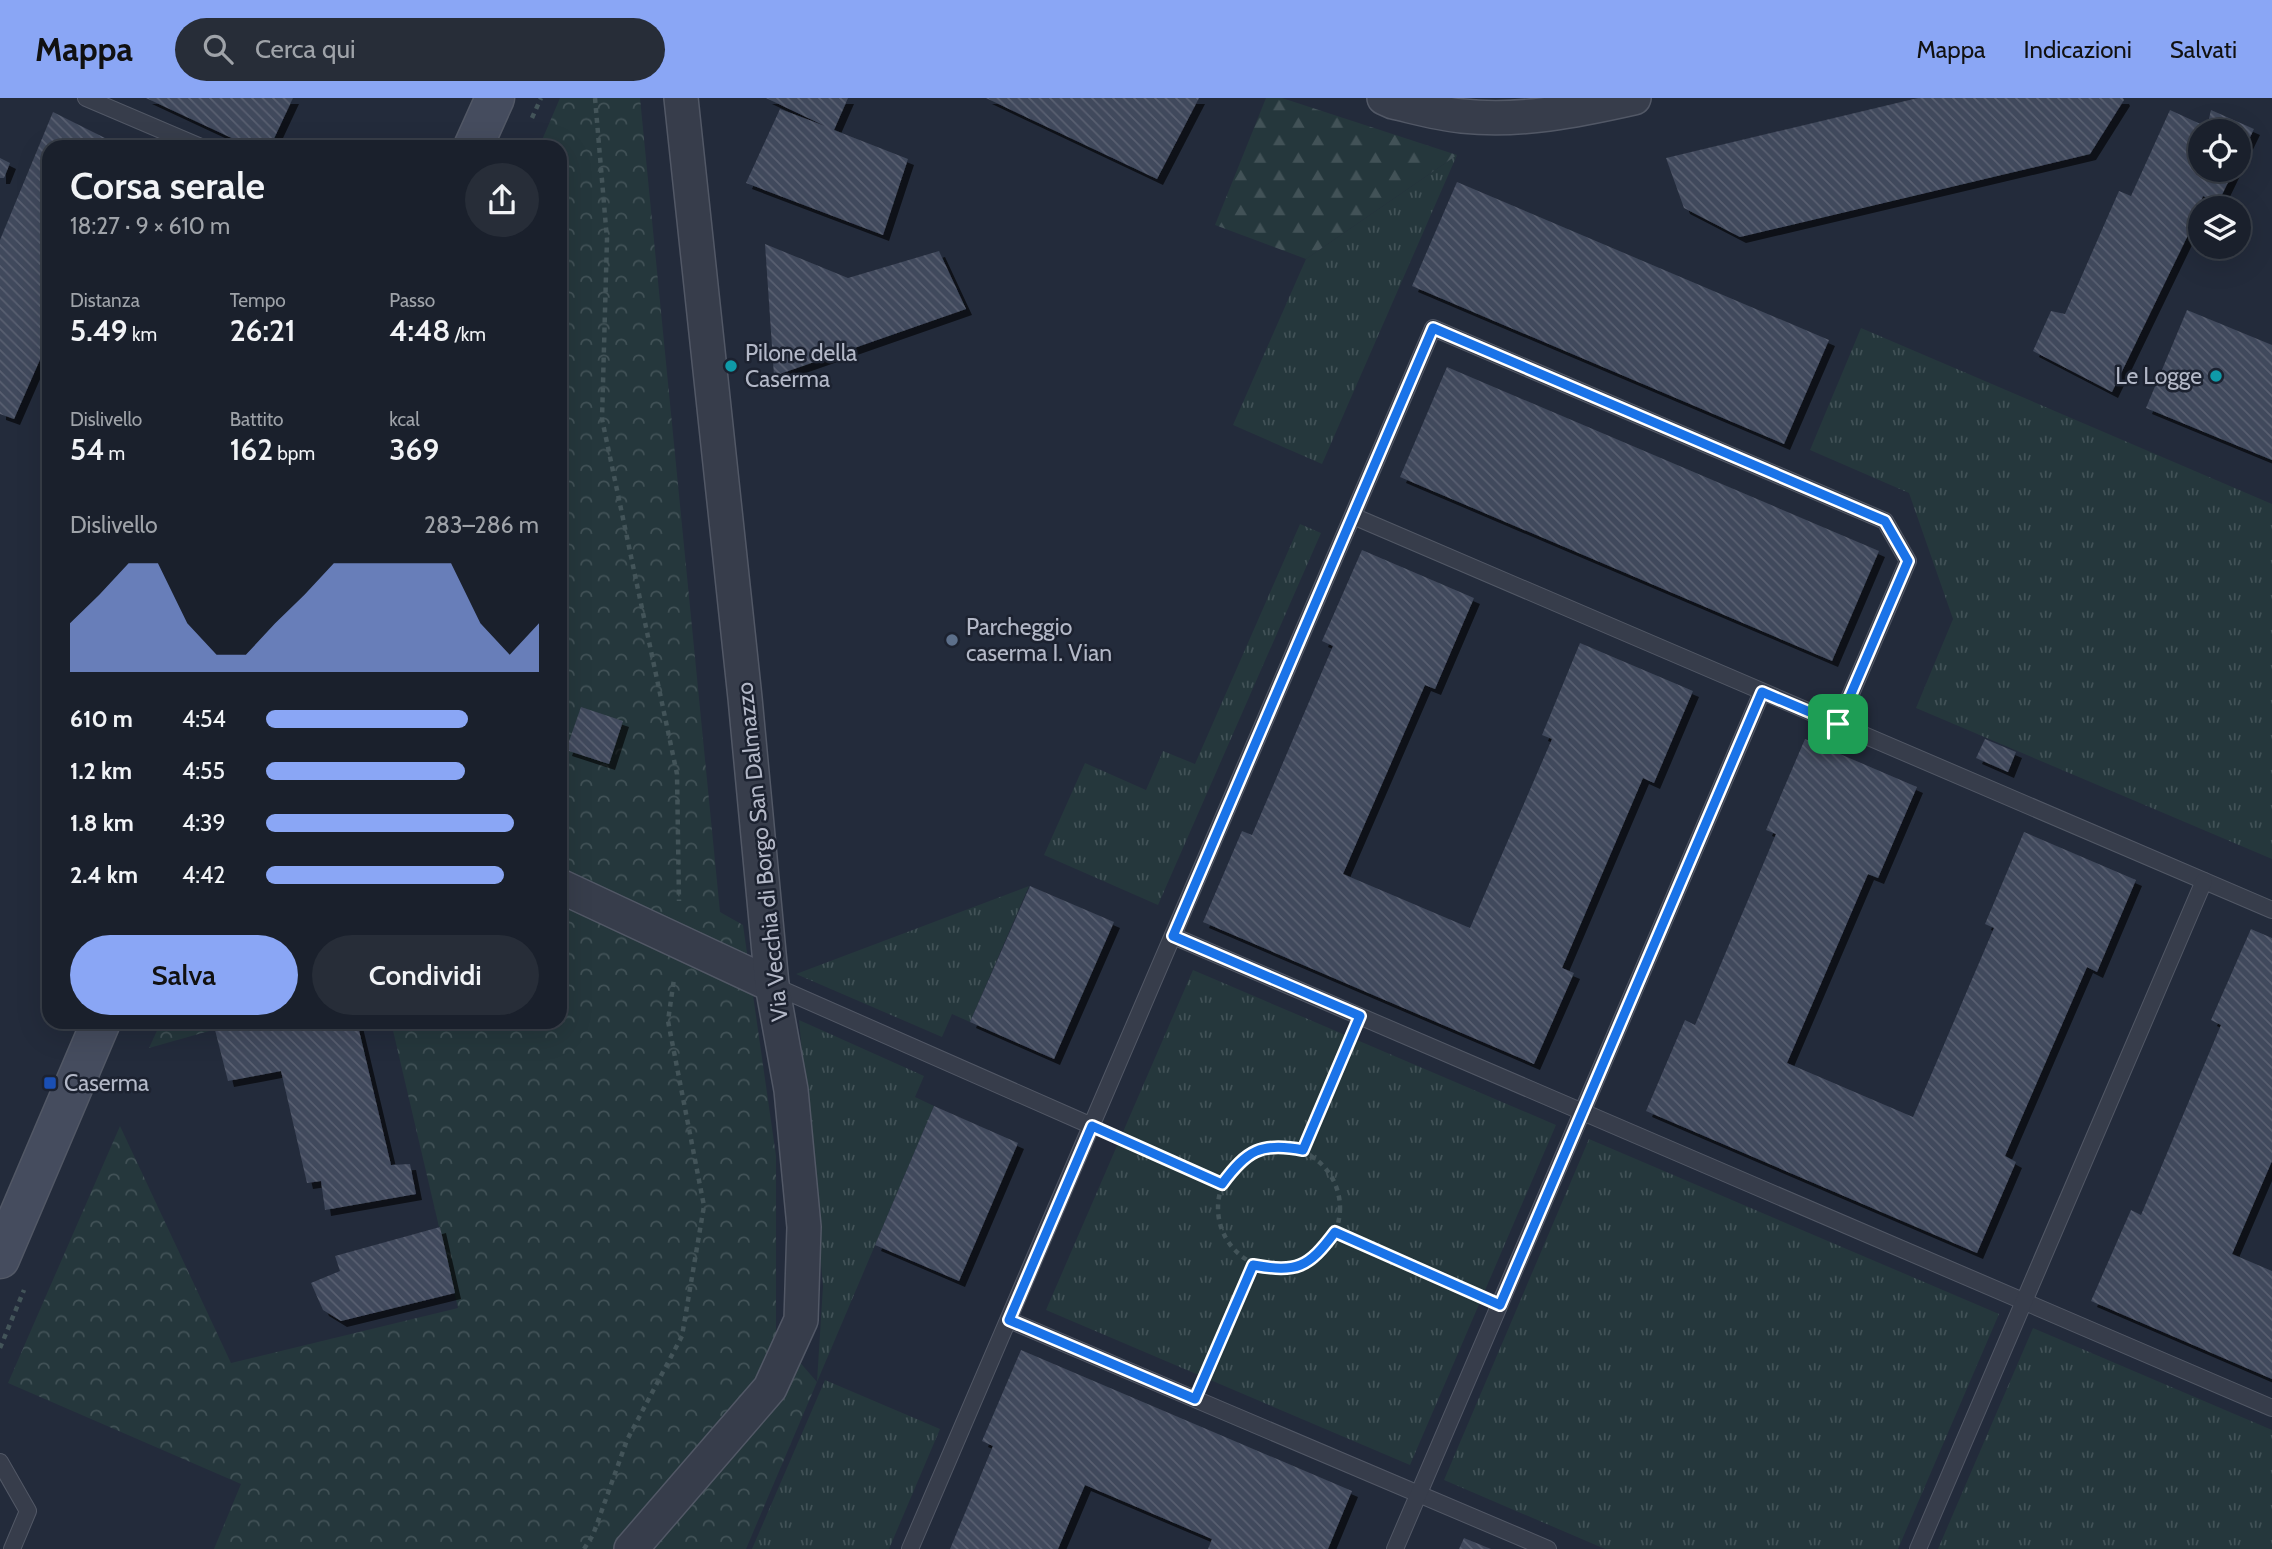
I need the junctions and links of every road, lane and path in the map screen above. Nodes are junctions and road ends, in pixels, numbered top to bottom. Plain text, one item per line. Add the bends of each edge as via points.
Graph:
1 (86, 98) edge
2 (495, 98) edge
3 (595, 98) edge
4 (681, 98) edge
5 (1384, 98) edge
6 (1634, 98) edge
7 (185, 140) edge
8 (476, 140) edge
9 (1353, 516) junction
10 (1762, 692) junction
11 (1838, 724) junction
12 (2204, 881) junction
13 (567, 889) edge
14 (2272, 910) edge
15 (1173, 936) junction
16 (680, 942) junction
17 (772, 985) junction
18 (1360, 1016) junction
19 (98, 1029) edge
20 (1583, 1112) junction
21 (1092, 1126) junction
22 (1303, 1150) junction
23 (1222, 1184) junction
24 (1335, 1232) junction
25 (0, 1259) edge
26 (1253, 1265) junction
27 (2024, 1302) junction
28 (1500, 1305) junction
29 (1009, 1320) junction
30 (1195, 1399) junction
31 (2272, 1408) edge
32 (0, 1462) edge
33 (1419, 1494) junction
34 (12, 1549) edge
35 (584, 1549) edge
36 (631, 1549) edge
37 (910, 1549) edge
38 (1395, 1549) edge
39 (1548, 1549) edge
40 (1918, 1549) edge

1 - 7 lane
2 - 8 main road
3 - 16 path via 607,239 602,419 677,774
4 - 17 street, Via Vecchia di Borgo San Dalmazzo
5 - 6 street via 1460,116 1512,118 1569,113
9 - 10 lane
9 - 11 lane via 1433,328 1885,521 1908,561
9 - 15 lane
10 - 11 lane
10 - 20 lane
11 - 12 lane
12 - 14 lane
12 - 27 lane
13 - 16 street
15 - 18 lane
15 - 21 lane
16 - 17 street
16 - 35 path via 668,1021 704,1206 682,1336 627,1440
17 - 21 lane
17 - 36 street, Via Vecchia di Borgo San Dalmazzo via 791,1090 804,1227 801,1320 770,1388
18 - 20 lane
18 - 22 path
19 - 25 main road
20 - 27 lane
20 - 28 lane
21 - 23 path
21 - 29 lane
22 - 23 path via 1277,1145 1255,1151 1236,1164
22 - 24 path via 1322,1164 1336,1183 1340,1207
23 - 26 path via 1216,1209 1223,1233 1235,1251
24 - 26 path via 1320,1253 1301,1267
24 - 28 path
26 - 30 path
27 - 31 lane
27 - 40 lane
28 - 33 lane
29 - 30 lane
29 - 37 lane
30 - 33 lane
32 - 34 lane via 28,1511
33 - 38 lane
33 - 39 lane

